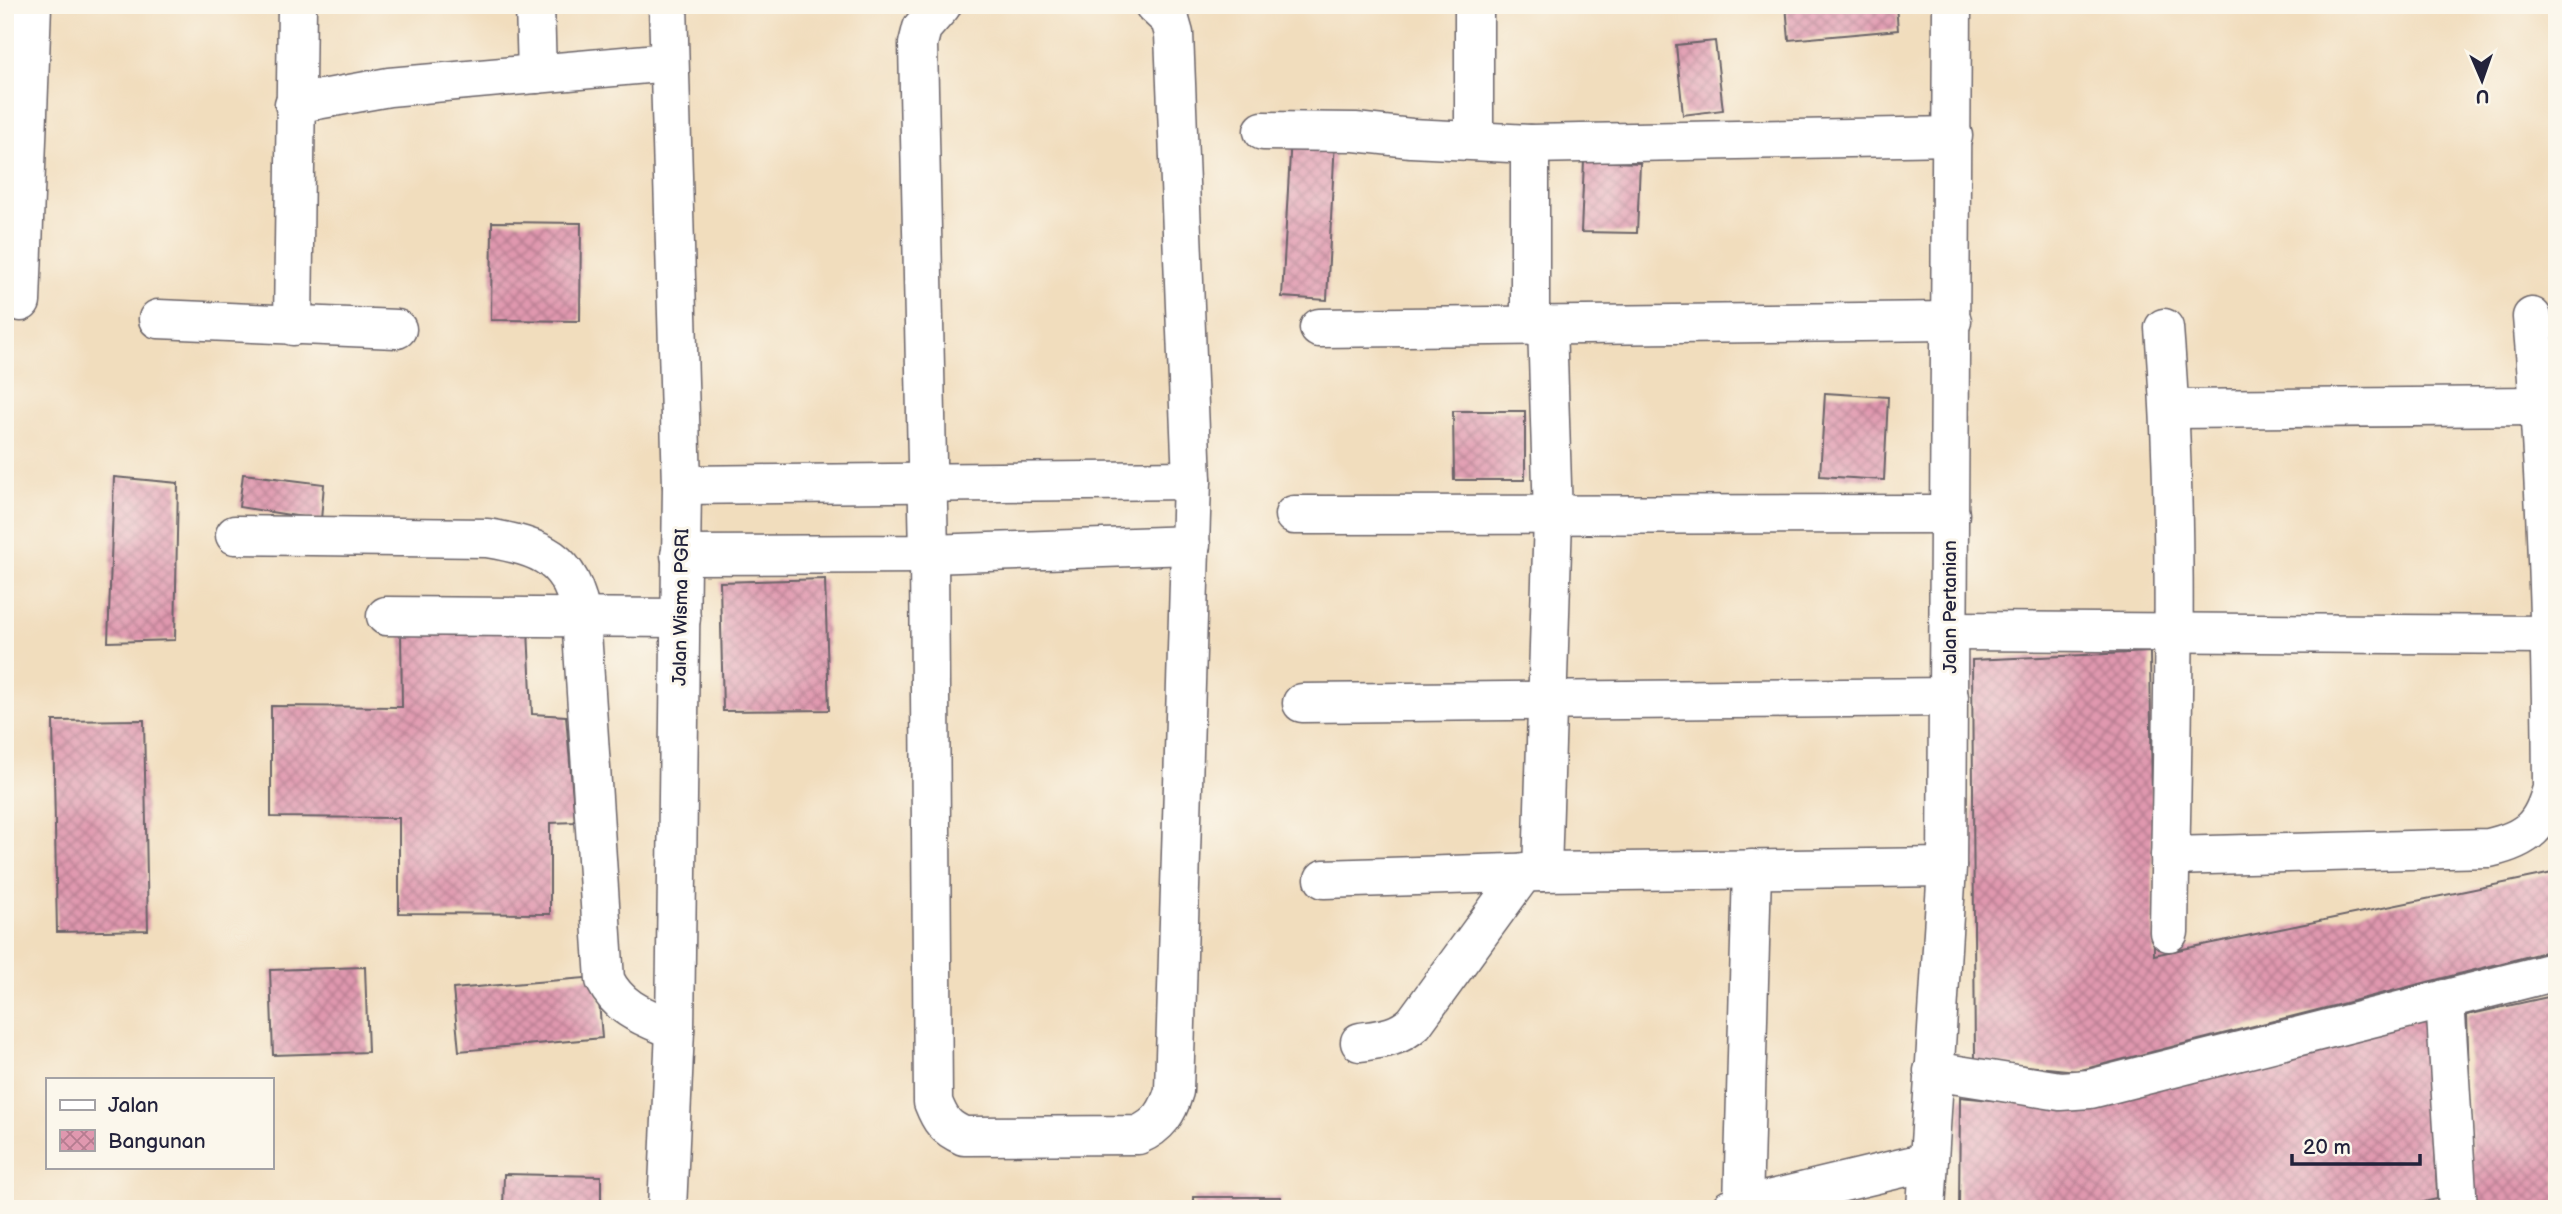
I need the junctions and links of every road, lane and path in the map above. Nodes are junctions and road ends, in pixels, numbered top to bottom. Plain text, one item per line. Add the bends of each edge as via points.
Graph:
1 (32, 5) edge
2 (297, 5) edge
3 (535, 5) edge
4 (668, 5) edge
5 (942, 5) edge
6 (1154, 5) edge
7 (1474, 5) edge
8 (1952, 5) edge
9 (669, 62) junction
10 (537, 74) junction
11 (294, 104) junction
12 (1263, 131) dead end
13 (1953, 136) junction
14 (1474, 140) junction
15 (1530, 144) junction
16 (5, 265) edge
17 (13, 306) edge
18 (2532, 317) dead end
19 (158, 319) dead end
20 (1952, 321) junction
21 (1539, 325) junction
22 (293, 326) junction
23 (1319, 328) dead end
24 (2164, 328) dead end
25 (397, 329) dead end
26 (2540, 406) junction
27 (2170, 409) junction
28 (1192, 480) junction
29 (925, 481) junction
30 (682, 485) junction
31 (1950, 514) junction
32 (1294, 515) dead end
33 (1553, 517) junction
34 (235, 535) dead end
35 (1191, 545) junction
36 (929, 554) junction
37 (680, 555) junction
38 (386, 616) dead end
39 (582, 617) junction
40 (681, 618) junction
41 (1949, 631) junction
42 (2174, 632) junction
43 (2551, 635) junction
44 (1949, 697) junction
45 (1545, 701) junction
46 (1302, 703) dead end
47 (2170, 856) junction
48 (1947, 867) junction
49 (1752, 869) junction
50 (1533, 872) junction
51 (1324, 879) dead end
52 (2169, 932) dead end
53 (2557, 971) edge
54 (2445, 999) junction
55 (674, 1030) junction
56 (1360, 1042) dead end
57 (1933, 1071) junction
58 (1927, 1162) junction
59 (1737, 1207) edge
60 (667, 1209) edge
61 (1926, 1209) edge
62 (2458, 1209) edge

1 - 17 street
2 - 11 street
3 - 10 street
4 - 9 street, Jalan Wisma PGRI
5 - 29 street via 922,28 918,44
6 - 28 street via 1170,20 1174,34
7 - 14 street
8 - 13 street, Jalan Pertanian
9 - 10 street
9 - 30 street, Jalan Wisma PGRI
10 - 11 street via 389,87
11 - 22 street
12 - 14 street
13 - 15 street
13 - 20 street, Jalan Pertanian
14 - 15 street
15 - 21 street
16 - 17 street
18 - 26 street
19 - 22 street
20 - 21 street
20 - 31 street, Jalan Pertanian
21 - 23 street
21 - 33 street
22 - 25 street
24 - 27 street
26 - 27 street
26 - 43 street
27 - 42 street
28 - 29 street
28 - 35 street
29 - 30 street
29 - 36 street
30 - 37 street, Jalan Wisma PGRI
31 - 33 street
31 - 41 street, Jalan Pertanian
32 - 33 street
33 - 45 street
34 - 39 street via 487,538 522,544 544,553 569,577
35 - 36 street
35 - 36 street via 1174,1091 1162,1119 1138,1135 964,1136 948,1130 939,1119 933,1102
36 - 37 street
37 - 40 street, Jalan Wisma PGRI
38 - 39 street
39 - 40 street
39 - 55 street via 605,980 632,1012
40 - 55 street, Jalan Wisma PGRI
41 - 42 street
41 - 44 street, Jalan Pertanian
42 - 43 street
42 - 47 street
43 - 47 street via 2552,788 2536,826 2516,842 2489,848
44 - 45 street
44 - 48 street, Jalan Pertanian
45 - 46 street
45 - 50 street
47 - 52 street
48 - 49 street
48 - 57 street, Jalan Pertanian
49 - 50 street
49 - 59 street
50 - 51 street
50 - 56 street via 1414,1023 1390,1038
53 - 54 street
54 - 57 street via 2090,1089 2060,1091
54 - 62 street
55 - 60 street, Jalan Wisma PGRI
57 - 58 street, Jalan Pertanian
58 - 59 street
58 - 61 street, Jalan Pertanian

